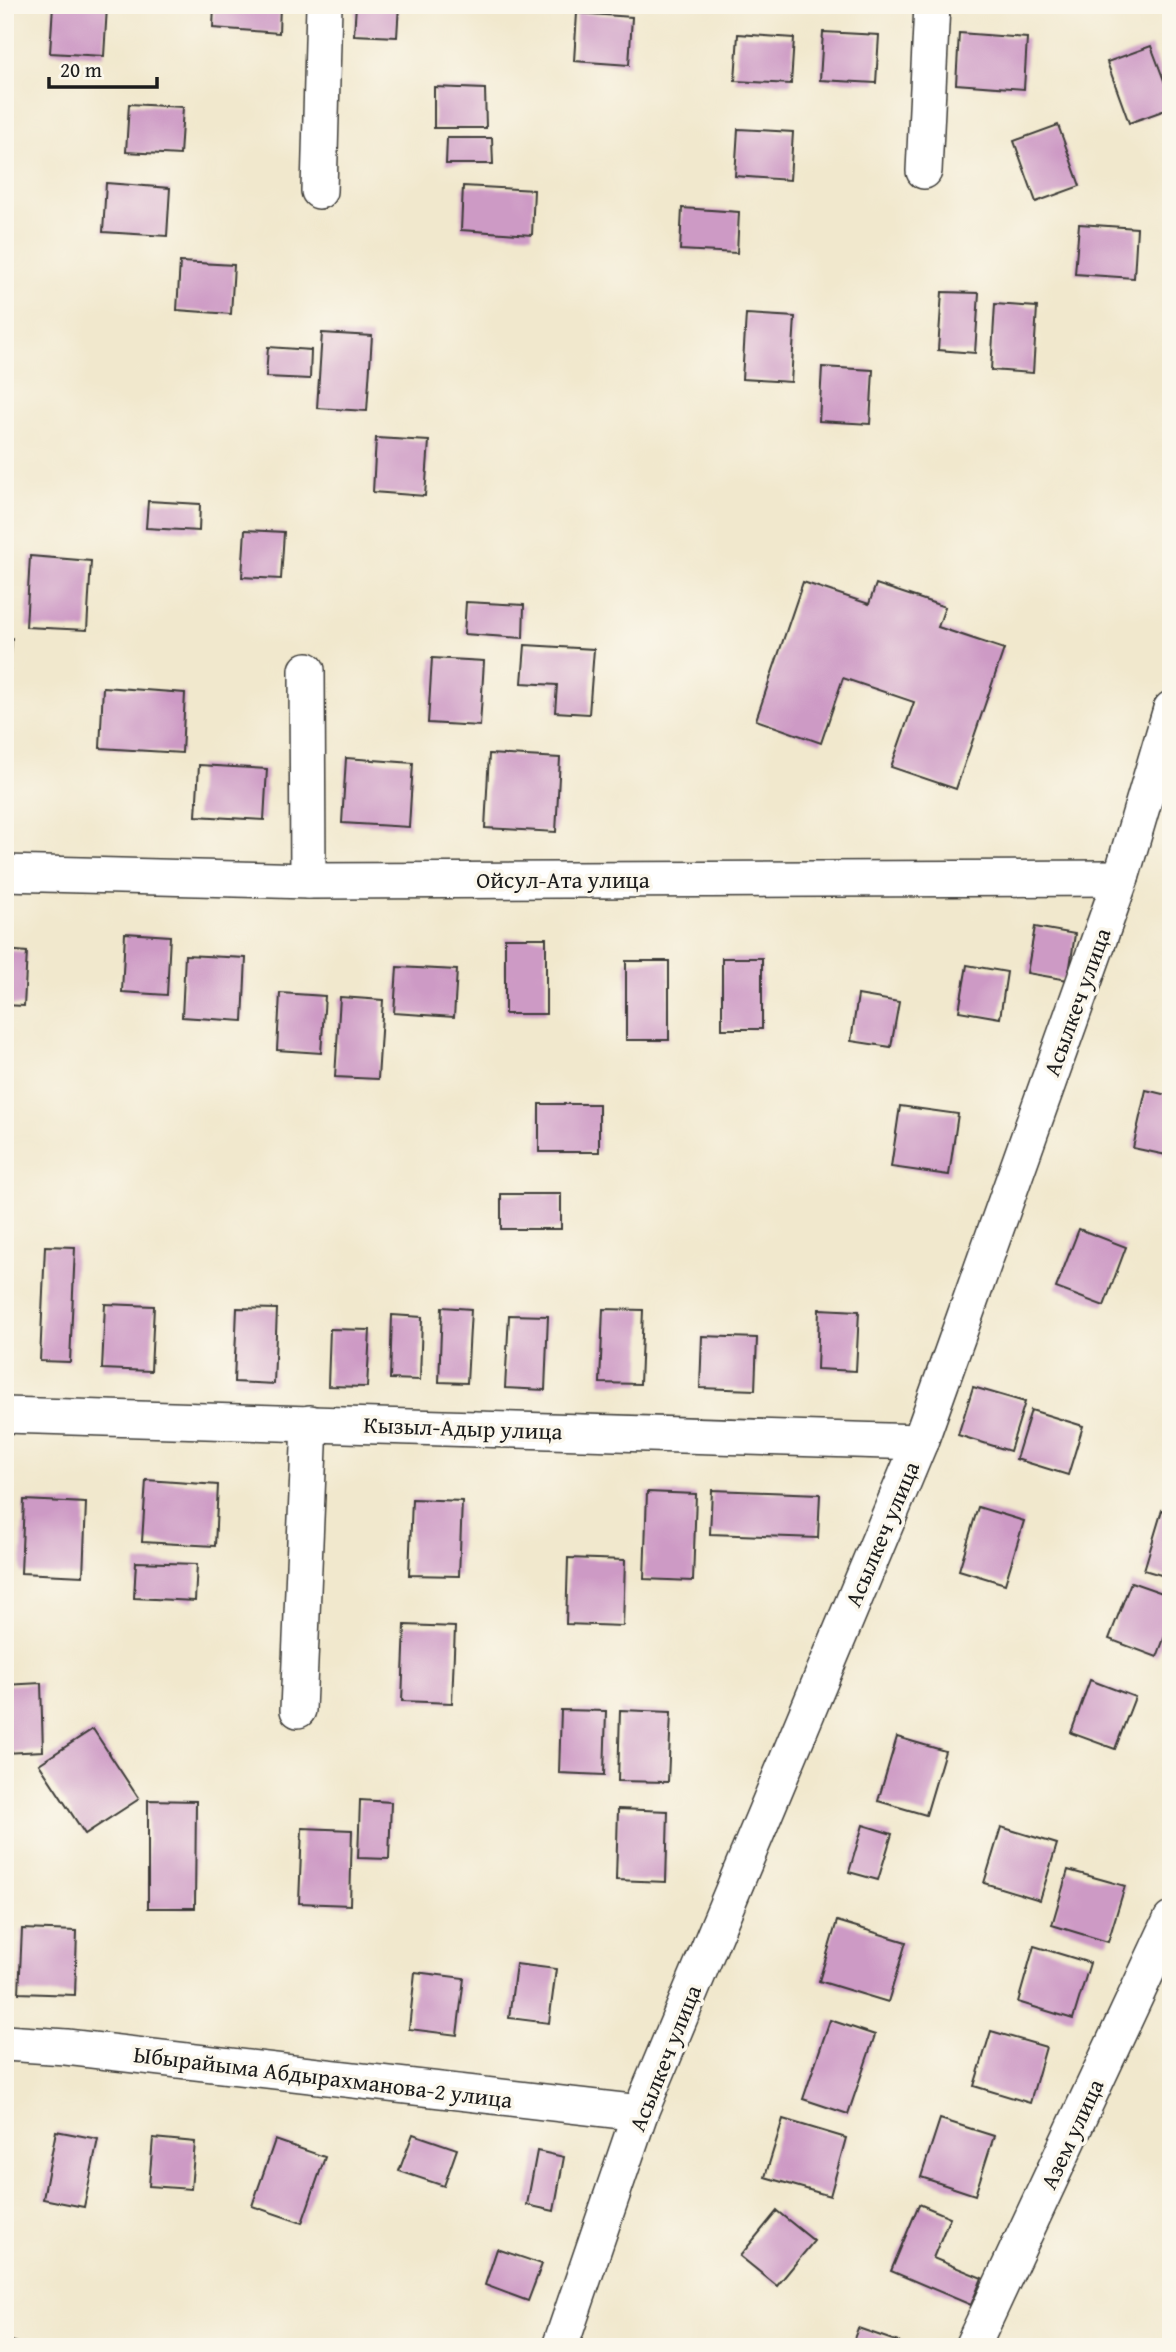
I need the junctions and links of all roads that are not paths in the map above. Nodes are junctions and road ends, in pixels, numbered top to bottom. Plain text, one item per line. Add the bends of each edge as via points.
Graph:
1 (324, 5) edge
2 (932, 5) edge
3 (924, 171) dead end
4 (319, 191) dead end
5 (307, 670) dead end
6 (1171, 709) edge
7 (5, 873) edge
8 (1121, 878) junction
9 (308, 881) junction
10 (5, 1415) edge
11 (310, 1423) junction
12 (920, 1443) junction
13 (298, 1710) dead end
14 (1171, 1920) edge
15 (5, 2043) edge
16 (640, 2113) junction
17 (560, 2347) edge
18 (972, 2347) edge

1 - 4 street
2 - 3 street
5 - 9 street
6 - 8 street, Асылкеч улица
7 - 9 street, Ойсул-Ата улица
8 - 9 street, Ойсул-Ата улица
8 - 12 street, Асылкеч улица
10 - 11 street, Кызыл-Адыр улица
11 - 12 street, Кызыл-Адыр улица
11 - 13 street
12 - 16 street, Асылкеч улица
14 - 18 street, Азем улица
15 - 16 street, Ыбырайыма Абдырахманова-2 улица
16 - 17 street, Асылкеч улица

